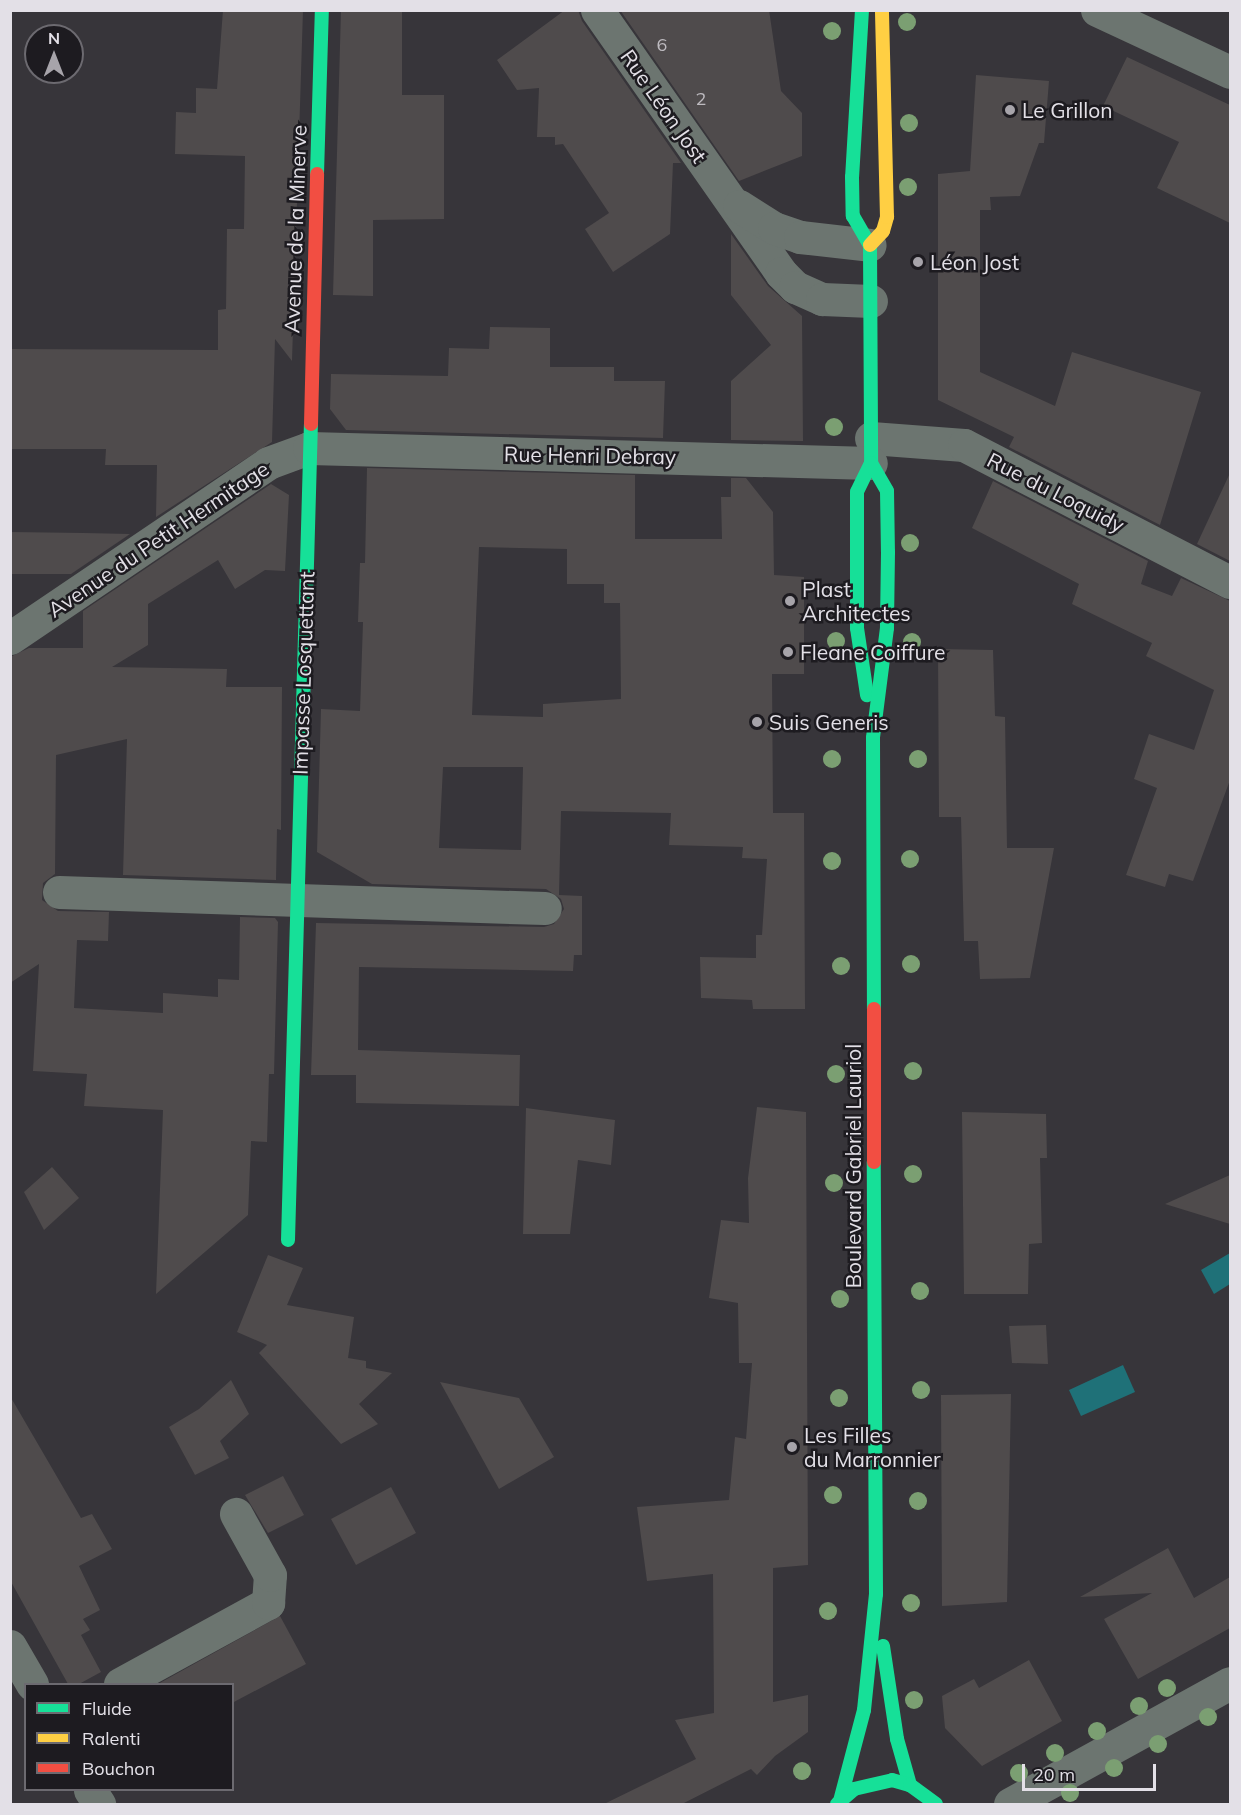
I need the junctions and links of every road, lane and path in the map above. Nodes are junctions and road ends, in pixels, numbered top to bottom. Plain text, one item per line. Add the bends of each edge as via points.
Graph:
1 (322, 10) edge
2 (597, 10) edge
3 (862, 10) edge
4 (882, 10) edge
5 (1097, 10) edge
6 (1230, 72) edge
7 (732, 202) junction
8 (870, 244) junction
9 (870, 302) junction
10 (309, 448) junction
11 (871, 451) junction
12 (1230, 582) edge
13 (10, 638) edge
14 (873, 738) junction
15 (59, 892) dead end
16 (297, 898) junction
17 (544, 908) dead end
18 (288, 1240) dead end
19 (236, 1514) dead end
20 (876, 1594) junction
21 (10, 1646) edge
22 (31, 1683) edge
23 (122, 1683) edge
24 (1230, 1683) edge
25 (910, 1785) junction
26 (91, 1791) edge
27 (839, 1803) edge
28 (99, 1804) edge
29 (936, 1804) edge
30 (1010, 1804) edge

1 - 10 main road, Avenue de la Minerve
2 - 7 street, Rue Léon Jost
3 - 8 main road via 853,216
4 - 8 main road via 887,217 883,231
5 - 6 street
7 - 8 street, Rue Léon Jost via 774,228 801,237
7 - 9 street, Rue Léon Jost via 752,236 795,287 822,298
8 - 9 main road, Boulevard Gabriel Lauriol
9 - 11 main road, Boulevard Gabriel Lauriol
10 - 11 street, Rue Henri Debray
10 - 13 street, Avenue du Petit Hermitage via 268,464
10 - 16 main road, Impasse Losquettant
11 - 12 street, Rue du Loquidy via 964,445
11 - 14 main road, Boulevard Gabriel Lauriol via 857,492 857,628
11 - 14 main road, Boulevard Gabriel Lauriol via 887,491 888,552 887,628
14 - 20 main road, Boulevard Gabriel Lauriol
15 - 16 street
16 - 17 street
16 - 18 main road, Impasse Losquettant
19 - 23 street via 270,1575 268,1603
20 - 25 main road, Boulevard Gabriel Lauriol via 897,1739
20 - 27 main road, Boulevard Gabriel Lauriol via 864,1710
21 - 22 street
24 - 30 street
25 - 27 main road via 873,1782
25 - 29 main road
26 - 28 street

